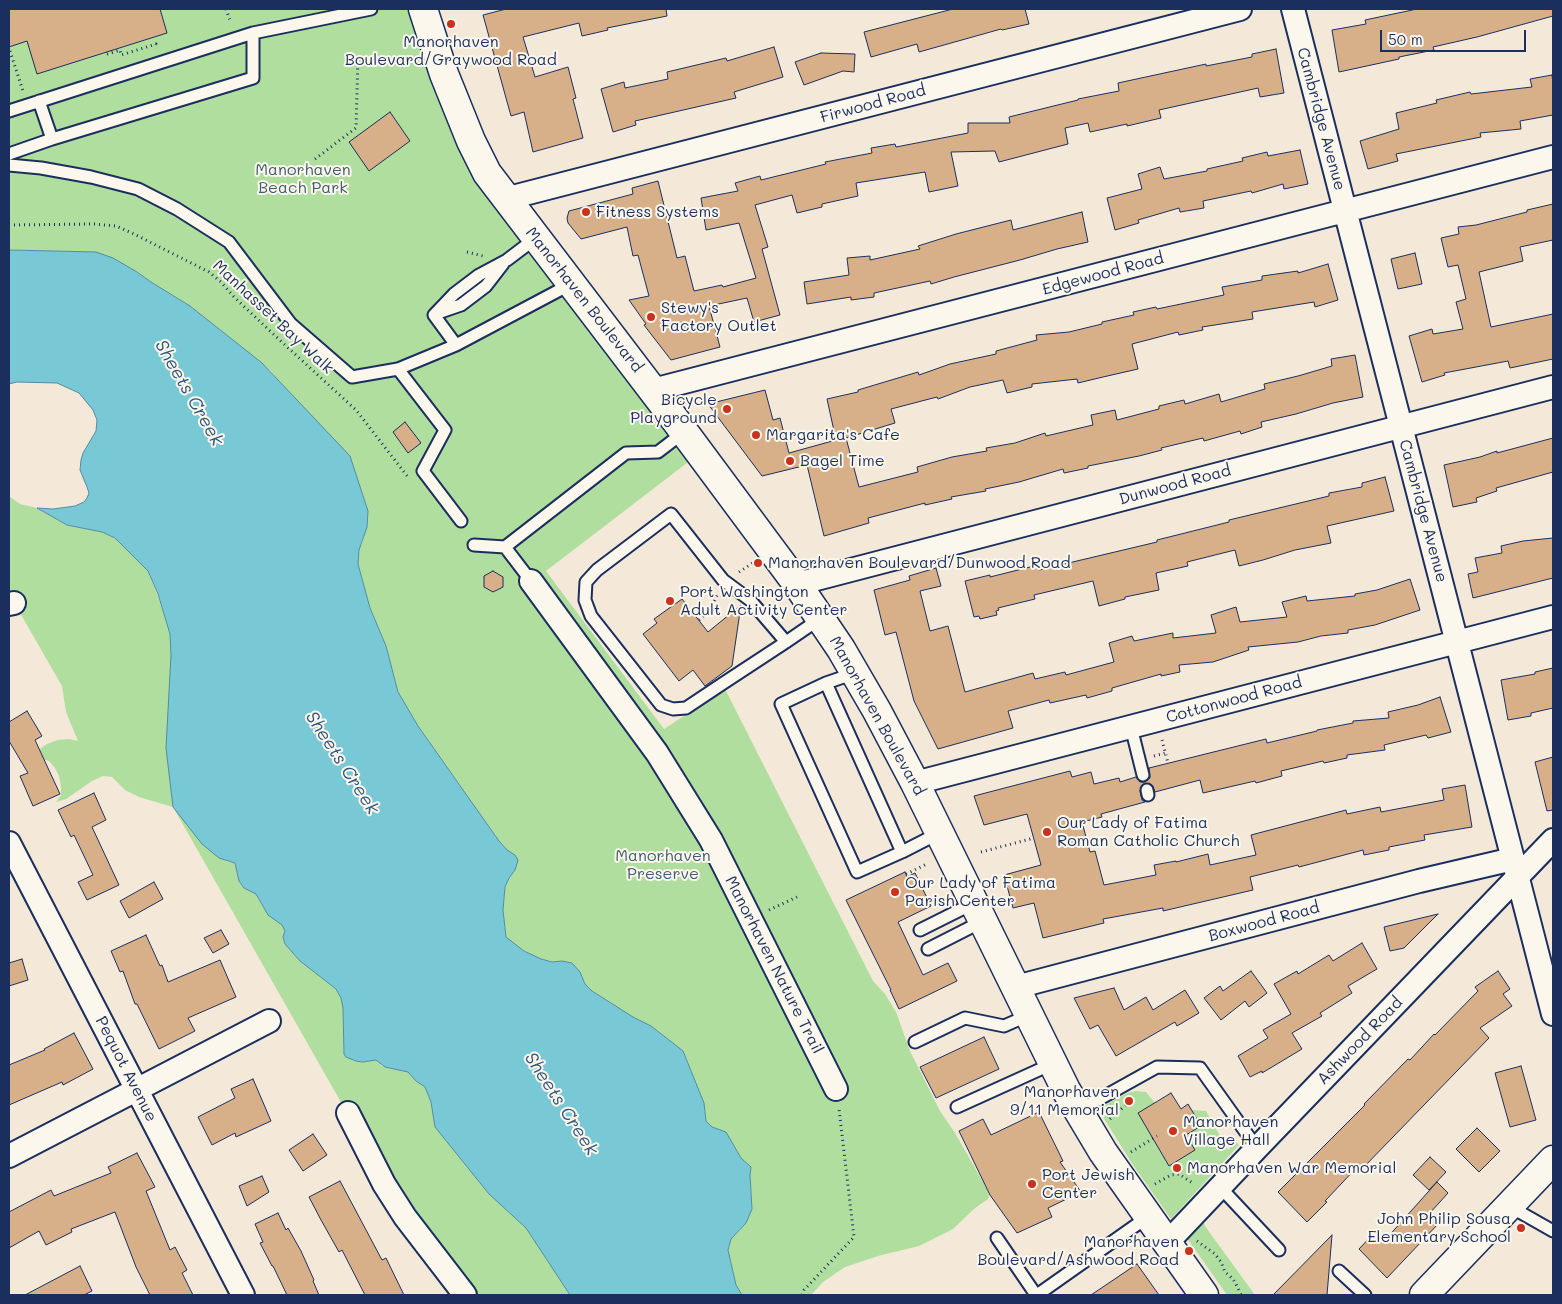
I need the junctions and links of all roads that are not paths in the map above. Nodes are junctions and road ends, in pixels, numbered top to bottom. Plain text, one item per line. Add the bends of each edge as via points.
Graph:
1 (371, 9) edge
2 (423, 9) edge
3 (1240, 9) edge
4 (1293, 9) edge
5 (253, 34) junction
6 (39, 101) junction
7 (9, 111) edge
8 (52, 139) junction
9 (9, 154) edge
10 (1553, 157) edge
11 (9, 165) edge
12 (506, 199) junction
13 (1345, 211) junction
14 (536, 238) junction
15 (571, 284) junction
16 (456, 344) junction
17 (398, 369) junction
18 (1553, 387) edge
19 (653, 390) junction
20 (1401, 426) junction
21 (684, 432) junction
22 (461, 521) dead end
23 (474, 544) dead end
24 (505, 547) junction
25 (531, 581) joint
26 (797, 584) junction
27 (1553, 617) edge
28 (821, 618) junction
29 (786, 642) junction
30 (1457, 642) junction
31 (855, 672) junction
32 (826, 683) junction
33 (1131, 727) junction
34 (1143, 775) dead end
35 (914, 783) junction
36 (939, 833) junction
37 (1553, 840) edge
38 (9, 843) edge
39 (902, 852) junction
40 (1515, 868) junction
41 (978, 912) junction
42 (920, 930) dead end
43 (928, 949) dead end
44 (1016, 987) junction
45 (1553, 1014) edge
46 (1029, 1015) junction
47 (269, 1021) dead end
48 (915, 1042) dead end
49 (1052, 1064) junction
50 (836, 1089) road end
51 (137, 1090) junction
52 (957, 1107) dead end
53 (1078, 1111) junction
54 (348, 1113) dead end
55 (1257, 1148) junction
56 (9, 1156) edge
57 (1553, 1160) edge
58 (1220, 1187) junction
59 (1509, 1206) junction
60 (1149, 1216) junction
61 (1553, 1231) edge
62 (997, 1238) dead end
63 (1180, 1240) junction
64 (1279, 1250) dead end
65 (1339, 1271) dead end
66 (1211, 1286) edge
67 (243, 1295) edge
68 (465, 1295) edge
69 (1037, 1295) edge
70 (1365, 1295) edge
71 (1424, 1295) edge

1 - 5 lane
2 - 12 street, Manorhaven Boulevard via 471,141 487,173
3 - 12 street, Firwood Road
4 - 13 street, Cambridge Avenue
5 - 6 lane
5 - 8 lane via 253,78
6 - 7 lane
6 - 8 lane
8 - 9 lane
10 - 13 street, Edgewood Road
11 - 17 lane via 91,177 138,190 178,209 229,242 291,324 352,376
12 - 14 street, Manorhaven Boulevard
13 - 19 street, Edgewood Road
13 - 20 street, Cambridge Avenue
14 - 15 street, Manorhaven Boulevard
14 - 16 lane via 460,289 434,315
15 - 16 lane
15 - 19 street, Manorhaven Boulevard
16 - 17 lane
17 - 22 lane via 445,430 423,471
18 - 20 street, Dunwood Road
19 - 21 street, Manorhaven Boulevard
20 - 26 street, Dunwood Road
20 - 30 street, Cambridge Avenue
21 - 24 lane via 658,452 626,453
21 - 26 street, Manorhaven Boulevard
23 - 24 lane
24 - 25 lane
25 - 50 street, Manorhaven Nature Trail via 657,753 711,840
26 - 28 street, Manorhaven Boulevard
27 - 30 street, Cottonwood Road
28 - 29 lane
28 - 31 street, Manorhaven Boulevard
29 - 29 lane via 686,708 673,709 661,705 591,616 585,600 586,582 671,514 723,580 750,600
30 - 33 street, Cottonwood Road
30 - 40 street, Cambridge Avenue
31 - 32 lane
31 - 35 street, Manorhaven Boulevard
32 - 39 lane
32 - 39 lane via 781,704 857,872
33 - 34 lane
33 - 35 street, Cottonwood Road
35 - 36 street, Manorhaven Boulevard
36 - 39 lane
36 - 41 street, Manorhaven Boulevard
37 - 40 street, Ashwood Road
38 - 51 street, Pequot Avenue
40 - 44 street, Boxwood Road via 1411,884
40 - 45 street, Cambridge Avenue
40 - 55 street, Ashwood Road
41 - 42 lane
41 - 43 lane
41 - 44 street, Manorhaven Boulevard
44 - 46 street, Manorhaven Boulevard
46 - 48 lane via 1004,1026 965,1018
46 - 49 street, Manorhaven Boulevard
47 - 51 street
49 - 52 lane
49 - 53 street, Manorhaven Boulevard
51 - 56 street
51 - 67 street, Pequot Avenue
53 - 55 lane via 1157,1067 1200,1068
53 - 60 street, Manorhaven Boulevard
54 - 68 street via 384,1184 405,1217
55 - 58 street, Ashwood Road
57 - 59 street
58 - 63 street, Ashwood Road
58 - 64 lane
59 - 61 lane
59 - 71 street
60 - 63 street, Manorhaven Boulevard
60 - 69 lane
62 - 69 lane
63 - 66 street, Manorhaven Boulevard
65 - 70 lane

